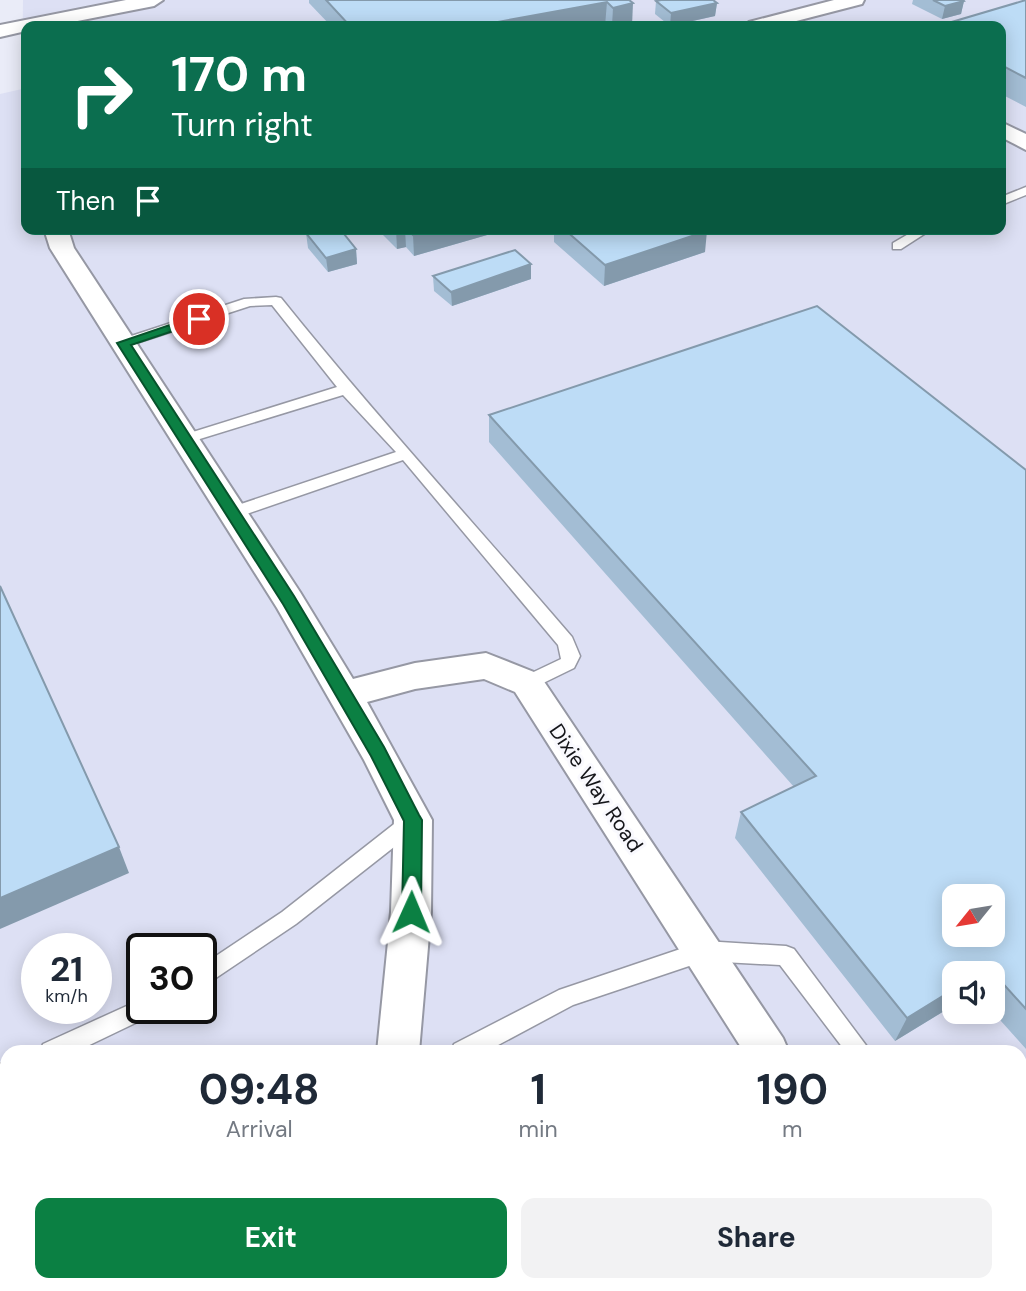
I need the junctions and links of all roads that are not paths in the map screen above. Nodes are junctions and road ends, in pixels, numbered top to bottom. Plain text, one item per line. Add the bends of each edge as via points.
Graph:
1 (154, 0) edge
2 (780, 0) edge
3 (855, 0) edge
4 (802, 14) junction
5 (164, 17) dead end
6 (50, 21) edge
7 (775, 21) edge
8 (814, 21) edge
9 (21, 27) edge
10 (0, 31) edge
11 (1006, 131) edge
12 (1026, 143) edge
13 (1026, 191) edge
14 (1006, 199) edge
15 (58, 235) edge
16 (916, 235) edge
17 (897, 246) dead end
18 (124, 343) junction
19 (346, 389) junction
20 (185, 439) junction
21 (406, 454) junction
22 (232, 513) junction
23 (527, 682) junction
24 (344, 695) junction
25 (413, 820) junction
26 (704, 951) junction
27 (217, 967) edge
28 (126, 1017) edge
29 (66, 1045) edge
30 (399, 1045) edge
31 (475, 1045) edge
32 (764, 1045) edge
33 (855, 1045) edge

1 - 5 street via 163,8
1 - 6 street
2 - 4 street
3 - 4 street
4 - 7 street
4 - 8 street
9 - 10 street
11 - 12 street
13 - 14 lane
15 - 18 street
16 - 17 lane
18 - 19 lane via 249,302 276,301
18 - 20 street
19 - 20 lane
19 - 21 lane
20 - 22 street
21 - 22 lane
21 - 23 lane via 566,642 571,656 568,663
22 - 24 street
23 - 24 street via 486,666
23 - 26 street, Dixie Way Road
24 - 25 street
25 - 27 lane via 289,918
25 - 30 street via 411,912
26 - 31 lane via 567,996
26 - 32 street, Dixie Way Road
26 - 33 lane via 786,956
28 - 29 lane

